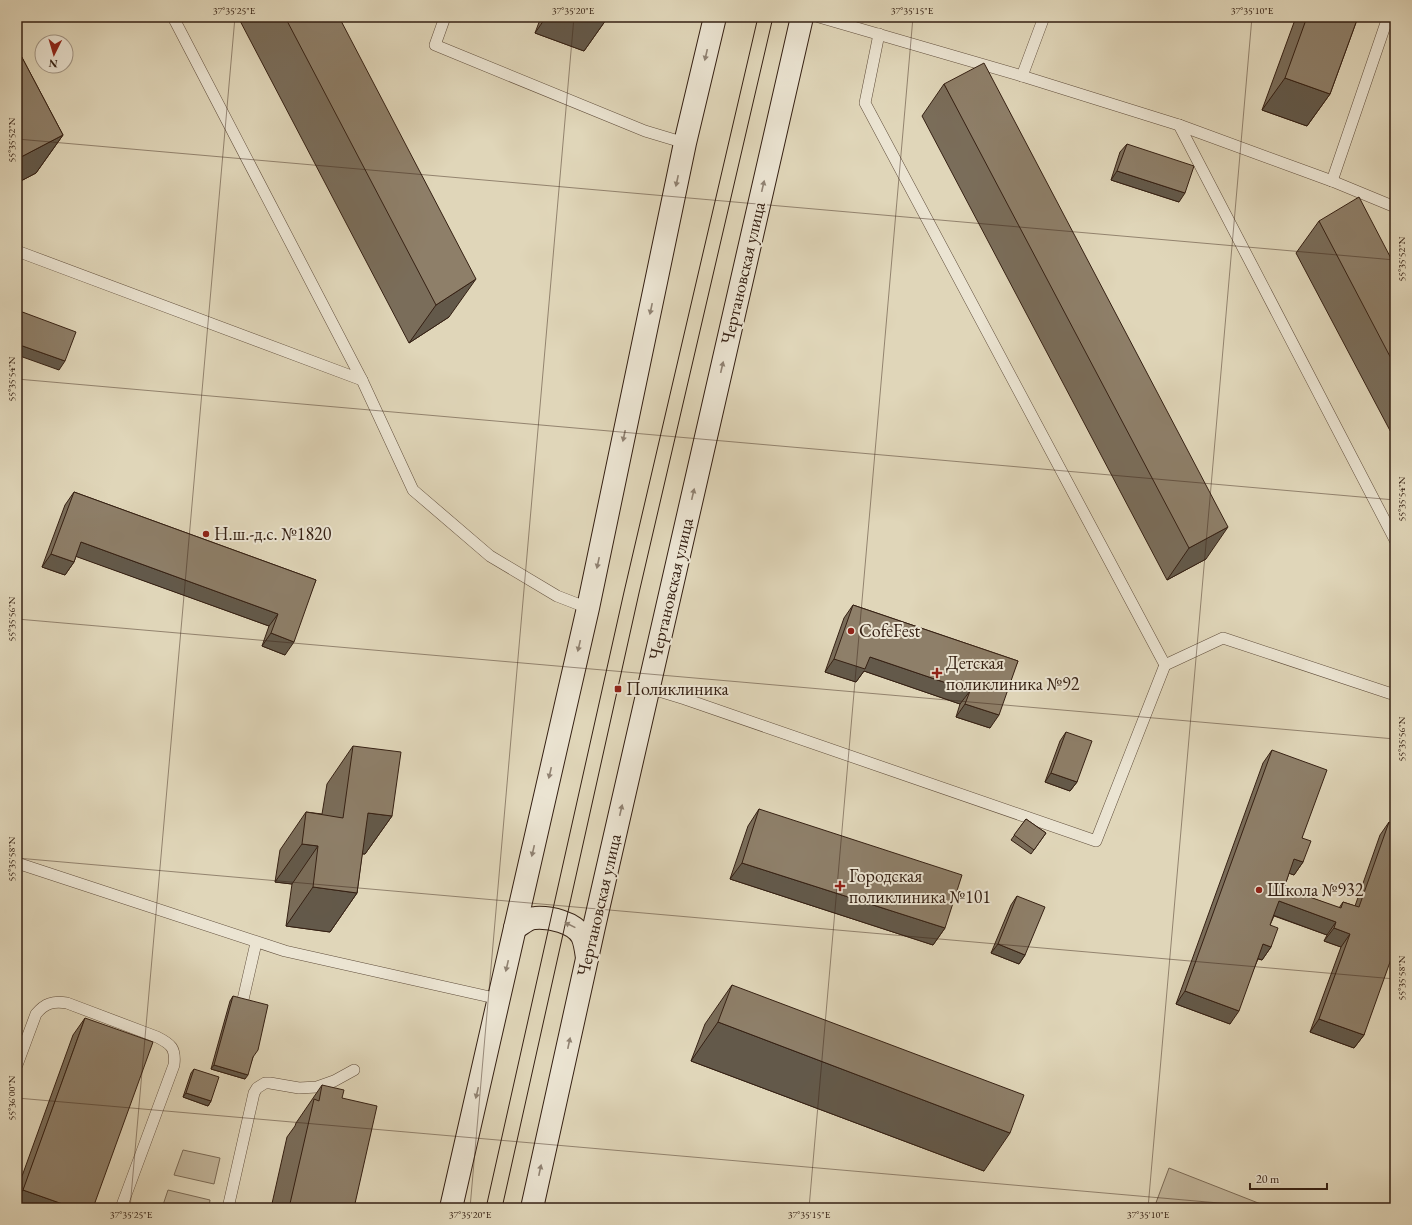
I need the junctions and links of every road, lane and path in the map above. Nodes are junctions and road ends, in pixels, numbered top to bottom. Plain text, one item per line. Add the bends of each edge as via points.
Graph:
1 (173, 17) edge
2 (445, 17) edge
3 (715, 17) edge
4 (802, 17) edge
5 (819, 17) edge
6 (1044, 17) edge
7 (1388, 17) edge
8 (879, 34) junction
9 (1022, 76) junction
10 (1179, 125) junction
11 (685, 143) junction
12 (1332, 181) junction
13 (1395, 207) edge
14 (17, 251) edge
15 (362, 380) junction
16 (1395, 540) edge
17 (588, 608) junction
18 (1165, 665) junction
19 (649, 688) junction
20 (1395, 695) edge
21 (17, 863) edge
22 (515, 928) junction
23 (256, 943) junction
24 (587, 958) junction
25 (499, 1000) junction
26 (242, 1004) edge
27 (17, 1065) edge
28 (354, 1070) dead end
29 (121, 1208) edge
30 (228, 1208) edge
31 (451, 1208) edge
32 (532, 1208) edge

1 - 15 lane
2 - 11 lane via 436,44 645,132
3 -> 11 main road
19 -> 4 main road, Чертановская улица
5 - 8 lane
6 - 9 lane
7 - 12 lane
8 - 9 lane
8 - 18 lane via 865,103
9 - 10 lane
10 - 12 lane
10 - 16 lane
11 -> 17 main road
12 - 13 lane
14 - 15 lane
15 - 17 lane via 413,490 490,556 557,596
17 -> 22 main road
18 - 19 lane via 1096,841
18 - 20 lane via 1223,638
24 -> 19 main road, Чертановская улица
21 - 23 lane
24 -> 22 main road via 583,938 577,929 566,923 533,918
22 -> 25 main road
23 - 25 lane via 314,959
23 - 26 lane
32 -> 24 main road, Чертановская улица
25 -> 31 main road
27 - 29 lane via 36,1014 49,1003 67,1003 168,1042 175,1056 174,1065
28 - 30 lane via 317,1087 299,1088 270,1082 256,1088

